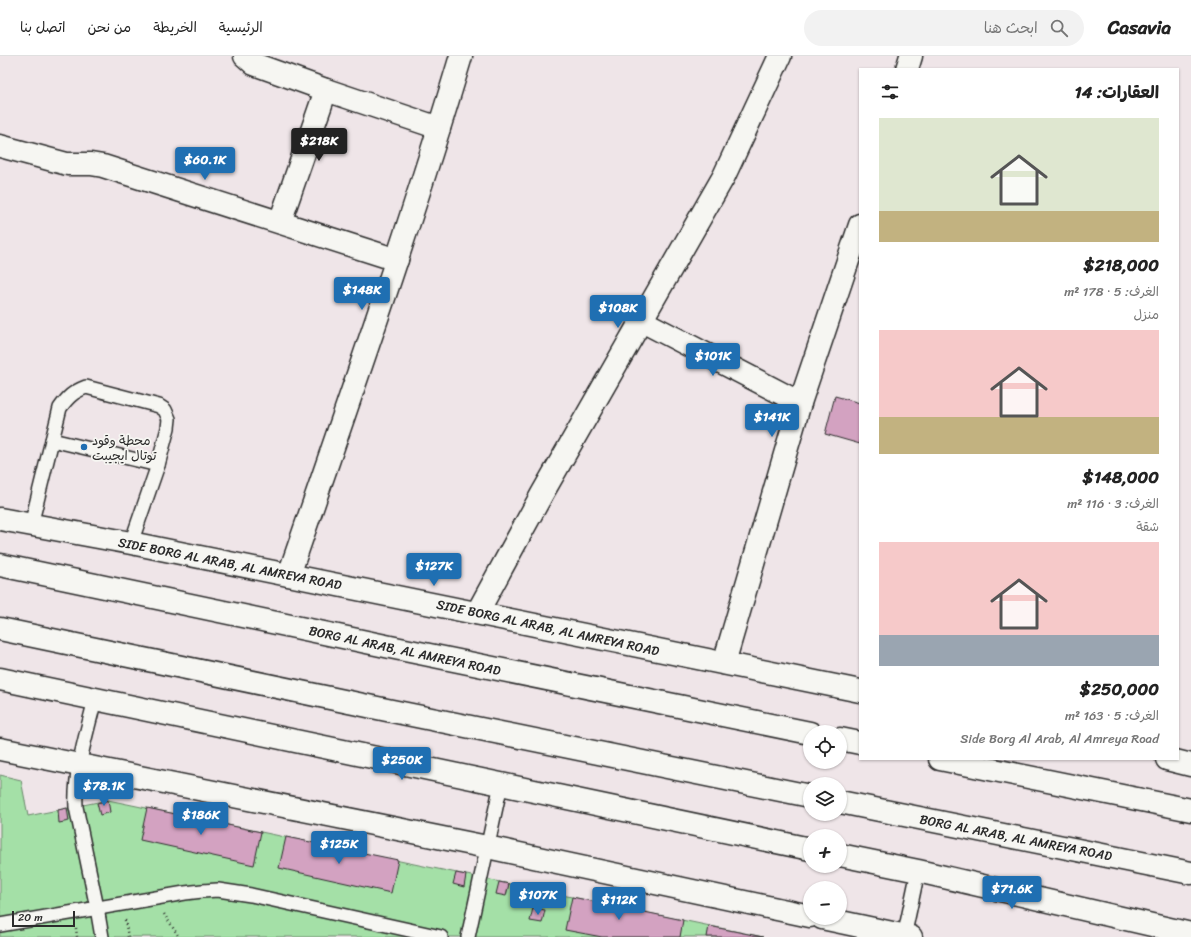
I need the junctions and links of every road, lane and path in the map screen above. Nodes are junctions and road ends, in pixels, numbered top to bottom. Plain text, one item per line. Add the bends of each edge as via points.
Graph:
1 (245, 56) edge
2 (461, 56) edge
3 (780, 56) edge
4 (910, 56) edge
5 (907, 68) edge
6 (326, 90) junction
7 (439, 128) junction
8 (0, 146) edge
9 (280, 222) junction
10 (859, 228) edge
11 (397, 260) junction
12 (642, 321) junction
13 (800, 403) junction
14 (52, 440) junction
15 (158, 465) junction
16 (0, 519) edge
17 (31, 525) junction
18 (131, 543) junction
19 (0, 566) edge
20 (289, 575) junction
21 (477, 613) junction
22 (0, 630) edge
23 (724, 664) junction
24 (0, 679) edge
25 (859, 691) edge
26 (95, 699) junction
27 (803, 731) edge
28 (847, 740) edge
29 (859, 743) edge
30 (0, 749) edge
31 (945, 760) edge
32 (1172, 760) edge
33 (1191, 764) edge
34 (79, 765) junction
35 (501, 784) junction
36 (803, 795) edge
37 (847, 803) edge
38 (1191, 810) edge
39 (487, 847) junction
40 (803, 847) edge
41 (847, 856) edge
42 (918, 871) junction
43 (1191, 873) edge
44 (154, 899) junction
45 (97, 908) junction
46 (803, 915) edge
47 (847, 923) edge
48 (0, 925) edge
49 (1191, 934) edge
50 (906, 936) edge
51 (102, 937) edge
52 (179, 937) edge
53 (441, 937) edge
54 (468, 937) edge

1 - 6 main road via 254,64
2 - 7 main road
3 - 12 main road via 724,176
4 - 5 main road
6 - 7 main road
6 - 9 main road
7 - 11 main road
8 - 9 main road via 67,164 103,166
9 - 11 main road
10 - 13 main road
11 - 20 main road
12 - 13 main road
12 - 21 main road
13 - 23 main road
14 - 15 lane
14 - 15 lane via 60,408 76,390 86,387 159,406 165,410 169,419
14 - 17 lane
15 - 18 lane
16 - 17 main road, SIDE BORG AL ARAB, AL AMREYA ROAD
17 - 18 main road, SIDE BORG AL ARAB, AL AMREYA ROAD
18 - 20 main road, SIDE BORG AL ARAB, AL AMREYA ROAD
19 - 27 main road, BORG AL ARAB, AL AMREYA ROAD
20 - 21 main road, SIDE BORG AL ARAB, AL AMREYA ROAD
21 - 23 main road, SIDE BORG AL ARAB, AL AMREYA ROAD
22 - 36 main road
23 - 25 main road, SIDE BORG AL ARAB, AL AMREYA ROAD
24 - 26 main road
26 - 34 lane
26 - 35 main road
28 - 29 main road
30 - 34 main road
31 - 38 main road
32 - 33 main road
34 - 39 main road
34 - 45 lane via 76,807
35 - 39 lane
35 - 40 main road
37 - 43 main road, BORG AL ARAB, AL AMREYA ROAD
39 - 46 main road
39 - 54 lane
41 - 42 main road
42 - 49 main road
42 - 50 lane
44 - 45 lane
44 - 52 path
44 - 53 lane via 202,891 234,892
45 - 48 lane
45 - 51 lane
47 - 50 main road

